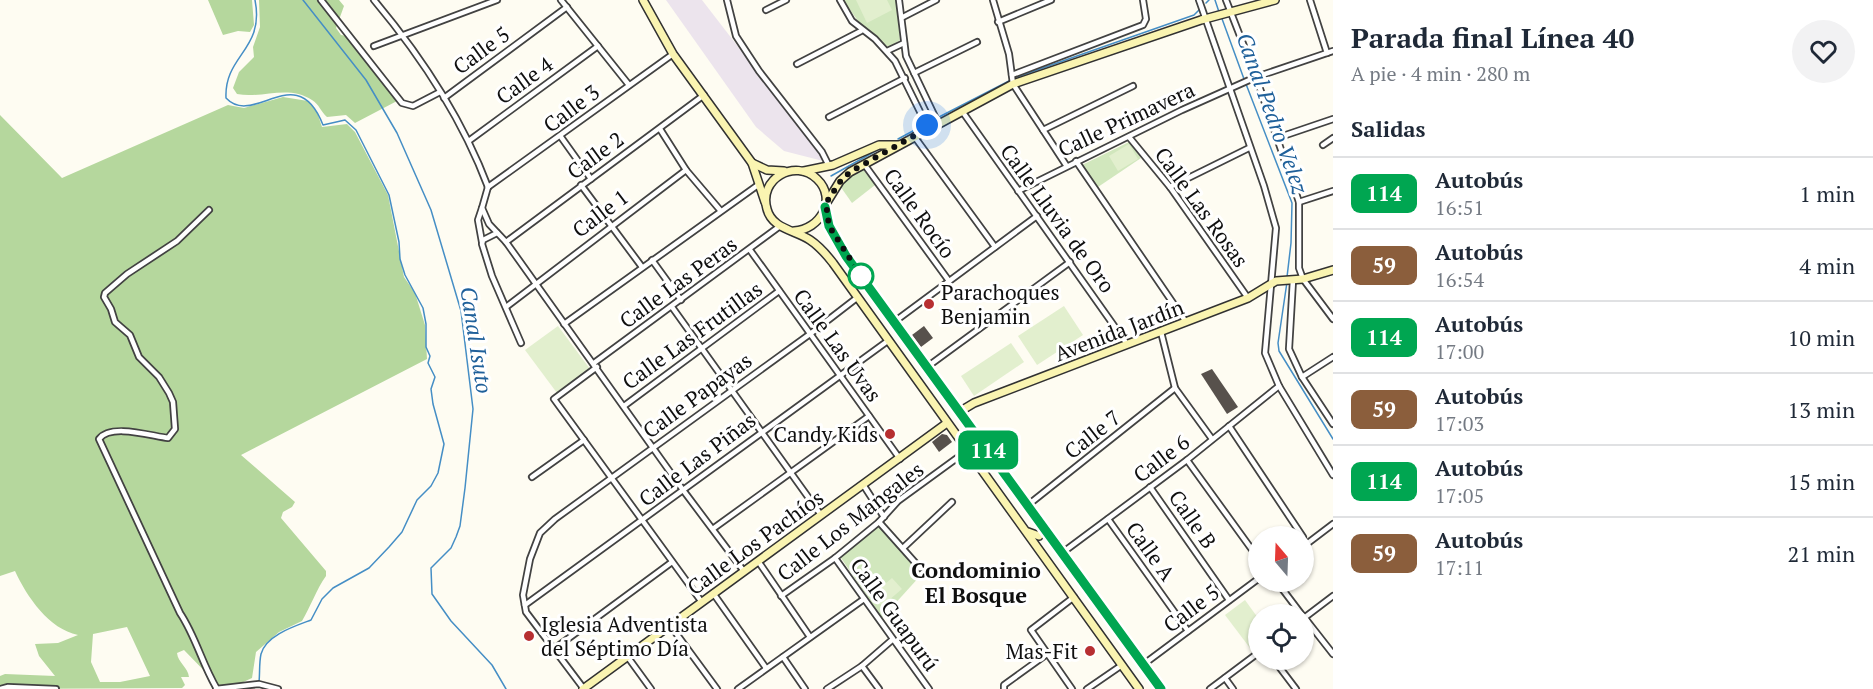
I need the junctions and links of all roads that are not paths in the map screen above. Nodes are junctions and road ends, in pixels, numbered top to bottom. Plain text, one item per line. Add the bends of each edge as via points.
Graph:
1 (321, 0) edge
2 (374, 0) edge
3 (498, 0) edge
4 (561, 0) edge
5 (643, 0) edge
6 (727, 0) edge
7 (786, 0) edge
8 (840, 0) edge
9 (899, 0) edge
10 (936, 0) edge
11 (993, 0) edge
12 (1050, 0) edge
13 (1143, 0) edge
14 (1199, 0) edge
15 (1226, 0) edge
16 (1275, 0) edge
17 (1310, 0) edge
18 (567, 7) junction
19 (766, 10) dead end
20 (1230, 12) junction
21 (903, 17) junction
22 (1209, 18) junction
23 (998, 22) junction
24 (861, 31) junction
25 (404, 34) junction
26 (977, 42) dead end
27 (904, 43) junction
28 (374, 46) dead end
29 (598, 46) junction
30 (887, 51) junction
31 (1333, 51) edge
32 (1327, 53) junction
33 (672, 54) junction
34 (906, 56) junction
35 (895, 61) junction
36 (797, 64) dead end
37 (914, 72) junction
38 (1012, 75) junction
39 (1256, 77) junction
40 (905, 78) junction
41 (1013, 84) junction
42 (629, 85) junction
43 (1133, 86) dead end
44 (1231, 89) junction
45 (440, 92) junction
46 (704, 95) junction
47 (444, 98) junction
48 (962, 111) junction
49 (829, 117) dead end
50 (1333, 119) edge
51 (936, 120) junction
52 (927, 125) junction
53 (660, 129) junction
54 (1044, 130) junction
55 (914, 136) junction
56 (561, 137) junction
57 (1129, 137) junction
58 (1277, 138) junction
59 (1333, 138) edge
60 (470, 140) junction
61 (899, 145) junction
62 (1323, 145) dead end
63 (1249, 148) junction
64 (1076, 161) junction
65 (752, 163) junction
66 (864, 164) junction
67 (1066, 165) junction
68 (829, 166) junction
69 (686, 170) junction
70 (790, 171) junction
71 (803, 171) junction
72 (591, 178) junction
73 (581, 185) junction
74 (758, 185) junction
75 (488, 187) junction
76 (1170, 187) junction
77 (1018, 191) junction
78 (1333, 191) edge
79 (1299, 202) junction
80 (766, 203) junction
81 (826, 205) junction
82 (482, 208) junction
83 (209, 210) dead end
84 (720, 210) junction
85 (1037, 216) junction
86 (611, 226) junction
87 (780, 226) junction
88 (794, 231) junction
89 (497, 233) junction
90 (482, 242) junction
91 (506, 242) junction
92 (994, 247) junction
93 (750, 250) junction
94 (846, 256) junction
95 (652, 260) junction
96 (1070, 262) junction
97 (833, 263) junction
98 (642, 267) junction
99 (1333, 270) edge
100 (1303, 279) junction
101 (1292, 280) junction
102 (949, 281) junction
103 (1274, 282) junction
104 (537, 285) junction
105 (779, 291) junction
106 (858, 297) junction
107 (1248, 298) junction
108 (681, 300) junction
109 (506, 307) junction
110 (672, 307) junction
111 (1333, 319) edge
112 (894, 322) junction
113 (1186, 322) junction
114 (564, 324) junction
115 (1161, 332) junction
116 (810, 334) junction
117 (889, 340) junction
118 (521, 343) dead end
119 (1127, 344) junction
120 (702, 349) junction
121 (1333, 357) edge
122 (596, 365) junction
123 (927, 367) junction
124 (840, 376) junction
125 (1302, 377) junction
126 (1279, 386) junction
127 (1175, 388) junction
128 (732, 391) junction
129 (624, 406) junction
130 (959, 412) junction
131 (869, 416) junction
132 (947, 423) junction
133 (1333, 424) edge
134 (1229, 426) junction
135 (761, 432) junction
136 (1212, 439) junction
137 (584, 440) junction
138 (653, 448) junction
139 (968, 450) junction
140 (900, 459) junction
141 (1187, 460) junction
142 (791, 473) junction
143 (1333, 475) edge
144 (532, 477) dead end
145 (612, 478) junction
146 (864, 486) junction
147 (1150, 487) junction
148 (683, 490) junction
149 (952, 502) dead end
150 (1028, 505) junction
151 (821, 515) junction
152 (884, 517) junction
153 (1108, 519) junction
154 (643, 520) junction
155 (879, 522) junction
156 (1333, 524) edge
157 (1042, 525) junction
158 (1296, 526) edge
159 (714, 528) junction
160 (1026, 530) junction
161 (1314, 538) edge
162 (1052, 540) junction
163 (1248, 544) edge
164 (903, 548) junction
165 (1038, 548) junction
166 (1062, 553) junction
167 (835, 558) junction
168 (758, 561) junction
169 (672, 562) junction
170 (920, 568) dead end
171 (743, 570) junction
172 (1248, 586) edge
173 (713, 593) junction
174 (781, 596) junction
175 (1333, 596) edge
176 (1074, 597) junction
177 (864, 599) junction
178 (1230, 600) junction
179 (701, 601) junction
180 (525, 605) junction
181 (1314, 609) edge
182 (670, 625) junction
183 (1188, 631) junction
184 (1314, 631) edge
185 (810, 637) junction
186 (892, 640) junction
187 (554, 648) junction
188 (1047, 654) junction
189 (1333, 654) edge
190 (627, 656) junction
191 (783, 657) junction
192 (1248, 660) edge
193 (1144, 663) junction
194 (1122, 665) junction
195 (862, 666) junction
196 (766, 668) junction
197 (1282, 670) edge
198 (1225, 678) junction
199 (0, 689) edge
200 (56, 689) edge
201 (217, 689) edge
202 (278, 689) edge
203 (583, 689) edge
204 (651, 689) edge
205 (717, 689) edge
206 (738, 689) edge
207 (805, 689) edge
208 (827, 689) edge
209 (879, 689) edge
210 (929, 689) edge
211 (1004, 689) edge
212 (1072, 689) edge
213 (1087, 689) edge
214 (1139, 689) edge
215 (1161, 689) edge
216 (1210, 689) edge
217 (1233, 689) edge
218 (1296, 689) edge

1 - 45 street via 402,103 413,106
2 - 25 street
3 - 25 street
4 - 18 street
5 - 33 main road
6 - 68 street via 736,36
7 - 19 street
8 - 24 street
9 - 21 street
10 - 21 street
11 - 23 street
12 - 23 street
13 - 38 street via 1143,25
14 - 22 street
15 - 20 street
16 - 20 main road
17 - 32 street
18 - 29 street
18 - 47 street, Calle 5
20 - 22 main road
20 - 39 street
21 - 27 street
22 - 41 main road
22 - 44 street
23 - 38 street
24 - 30 street
24 - 36 street
25 - 28 street
25 - 45 street
26 - 37 street
27 - 30 street
27 - 34 street
29 - 42 street
29 - 60 street, Calle 4
30 - 35 street
31 - 32 street, Calle Primavera
32 - 39 street, Calle Primavera
33 - 42 street, Calle 3
33 - 46 main road
34 - 35 street
34 - 37 street
35 - 40 street
37 - 51 street
38 - 41 street
39 - 44 street, Calle Primavera
39 - 58 street
40 - 49 street
40 - 52 street
41 - 48 main road
41 - 54 street
42 - 56 street, Calle 3
43 - 54 street
44 - 57 street, Calle Primavera
44 - 63 street
45 - 47 street
46 - 53 street, Calle 2
46 - 65 main road
47 - 60 street
48 - 51 main road
48 - 77 street, Calle Lluvia de Oro
50 - 58 street
51 - 52 main road
52 - 55 main road
53 - 69 street
53 - 72 street, Calle 2
54 - 67 street
55 - 61 main road
55 - 92 street
56 - 72 street
56 - 75 street, Calle 3
57 - 64 street, Calle Primavera
57 - 76 street, Calle Las Rosas
58 - 79 street
59 - 62 street
60 - 75 street
61 - 66 main road
61 - 68 main road via 879,145
63 - 76 street
63 - 103 street via 1276,228
64 - 67 street, Calle Primavera
64 - 113 street
65 - 70 main road via 767,170
65 - 74 main road
66 - 81 main road via 840,182
66 - 102 street, Calle Rocío
67 - 77 street, Calle Primavera
68 - 71 main road
69 - 84 street
69 - 86 street, Calle 1
70 - 71 main road
70 - 80 main road via 776,176
71 - 81 main road via 823,187
72 - 73 street, Calle 2
73 - 86 street
73 - 91 street, Calle 2
74 - 80 main road
74 - 84 street
75 - 82 street
76 - 107 street, Calle Las Rosas
77 - 85 street, Calle Lluvia de Oro
78 - 79 street
79 - 100 street via 1298,262
80 - 87 main road via 770,217
81 - 88 main road via 811,228
81 - 94 main road via 829,226
82 - 89 street, Calle Las Frutillas
82 - 90 street via 478,219
83 - 201 street via 177,241 128,274 104,297 115,322 130,335 139,357 169,393 175,429 168,438 137,432 107,433 99,442
84 - 95 street
85 - 92 street
85 - 96 street, Calle Lluvia de Oro
86 - 98 street
86 - 104 street, Calle 1
87 - 88 main road
87 - 93 street, Calle Las Peras
88 - 97 main road via 812,241
89 - 90 street
89 - 91 street, Calle Las Frutillas
90 - 109 street
91 - 104 street, Calle Las Frutillas
92 - 102 street
93 - 105 street, Calle Las Uvas
93 - 108 street, Calle Las Peras
94 - 97 main road via 838,256
94 - 112 main road
95 - 98 street
95 - 108 street
96 - 119 street, Calle Lluvia de Oro
96 - 123 street
97 - 106 main road
98 - 114 street
99 - 100 main road, Avenida Jardín
100 - 101 main road, Avenida Jardín
100 - 111 street
101 - 103 main road, Avenida Jardín
101 - 125 street via 1289,349
102 - 112 street
103 - 107 main road, Avenida Jardín
103 - 126 street via 1265,347
104 - 109 street, Calle 1
104 - 114 street, Calle Las Frutillas
105 - 116 street, Calle Las Uvas
105 - 120 street, Calle Las Frutillas
106 - 116 street, Calle Papayas
106 - 117 main road
107 - 113 main road, Avenida Jardín
108 - 110 street, Calle Las Peras
109 - 118 street
110 - 120 street
110 - 122 street, Calle Las Peras
112 - 123 main road
113 - 115 main road, Avenida Jardín
114 - 122 street, Calle Las Frutillas
115 - 119 main road, Avenida Jardín
115 - 127 street
116 - 124 street, Calle Las Uvas
116 - 128 street, Calle Papayas
117 - 124 street, Calle Las Piñas
117 - 132 main road
119 - 130 main road, Avenida Jardín
120 - 128 street
120 - 129 street, Calle Las Frutillas
121 - 125 street
122 - 129 street, Calle Las Frutillas
122 - 137 street, Calle Las Peras via 554,399
123 - 130 main road
124 - 131 street, Calle Las Uvas
124 - 135 street, Calle Las Piñas
125 - 133 street
126 - 134 street, Calle 6
126 - 143 street
127 - 136 street
127 - 150 street, Calle 7
128 - 135 street
128 - 138 street, Calle Papayas
129 - 138 street, Calle Las Frutillas
130 - 150 main road
131 - 140 street, Calle Las Uvas
131 - 142 street
132 - 139 main road
132 - 140 main road, Calle Los Pachíos
134 - 136 street, Calle 6
134 - 158 street
135 - 142 street
135 - 148 street, Calle Las Piñas
136 - 141 street, Calle 6
137 - 144 street
137 - 145 street
138 - 145 street, Calle Papayas
138 - 148 street, Calle Las Frutillas
139 - 152 street, Calle Los Mangales via 898,501
139 - 160 main road
140 - 146 main road, Calle Los Pachíos
141 - 147 street, Calle 6
141 - 163 street
142 - 151 street
142 - 159 street
145 - 154 street
145 - 180 street, Calle Papayas via 540,533 530,559 523,595
146 - 151 main road, Calle Los Pachíos
146 - 152 street
147 - 153 street, Calle 6
147 - 178 street, Calle B
148 - 154 street, Calle Las Piñas
148 - 159 street, Calle Las Frutillas
149 - 164 street
150 - 157 main road
151 - 168 main road, Calle Los Pachíos
152 - 155 street, Calle Los Mangales
153 - 166 street, Calle 6
153 - 183 street, Calle A
154 - 169 street
154 - 180 street, Calle Las Piñas
155 - 164 street
155 - 167 street, Calle Los Mangales
156 - 161 street
157 - 160 main road via 1044,530 1039,536
157 - 162 main road
159 - 171 street, Calle Las Frutillas
160 - 165 main road
162 - 165 main road via 1041,538
162 - 166 main road
164 - 170 street
165 - 176 main road
166 - 193 main road
167 - 174 street, Calle Los Mangales
167 - 177 street, Calle Guapurú
168 - 171 main road, Calle Los Pachíos
168 - 174 street
169 - 179 street
169 - 187 street
171 - 173 main road, Calle Los Pachíos
172 - 178 street, Calle 5
173 - 179 main road, Calle Los Pachíos
173 - 196 street
174 - 185 street
175 - 181 street
176 - 188 street via 1031,630
176 - 194 main road
177 - 185 street
177 - 186 street, Calle Guapurú
178 - 183 street, Calle 5
179 - 182 main road, Calle Los Pachíos
180 - 187 street via 526,612
182 - 190 main road, Calle Los Pachíos
182 - 205 street
183 - 193 street, Calle 5
184 - 189 street
185 - 191 street
186 - 195 street
186 - 210 street, Calle Guapurú
187 - 203 street
188 - 211 street
188 - 212 street
190 - 203 main road, Calle Los Pachíos
190 - 204 street
191 - 196 street
191 - 207 street
192 - 198 street
193 - 215 main road
194 - 213 street
194 - 214 main road
195 - 208 street
195 - 209 street
196 - 206 street
197 - 218 street
198 - 216 street
198 - 217 street
199 - 200 street
201 - 202 street via 259,684

